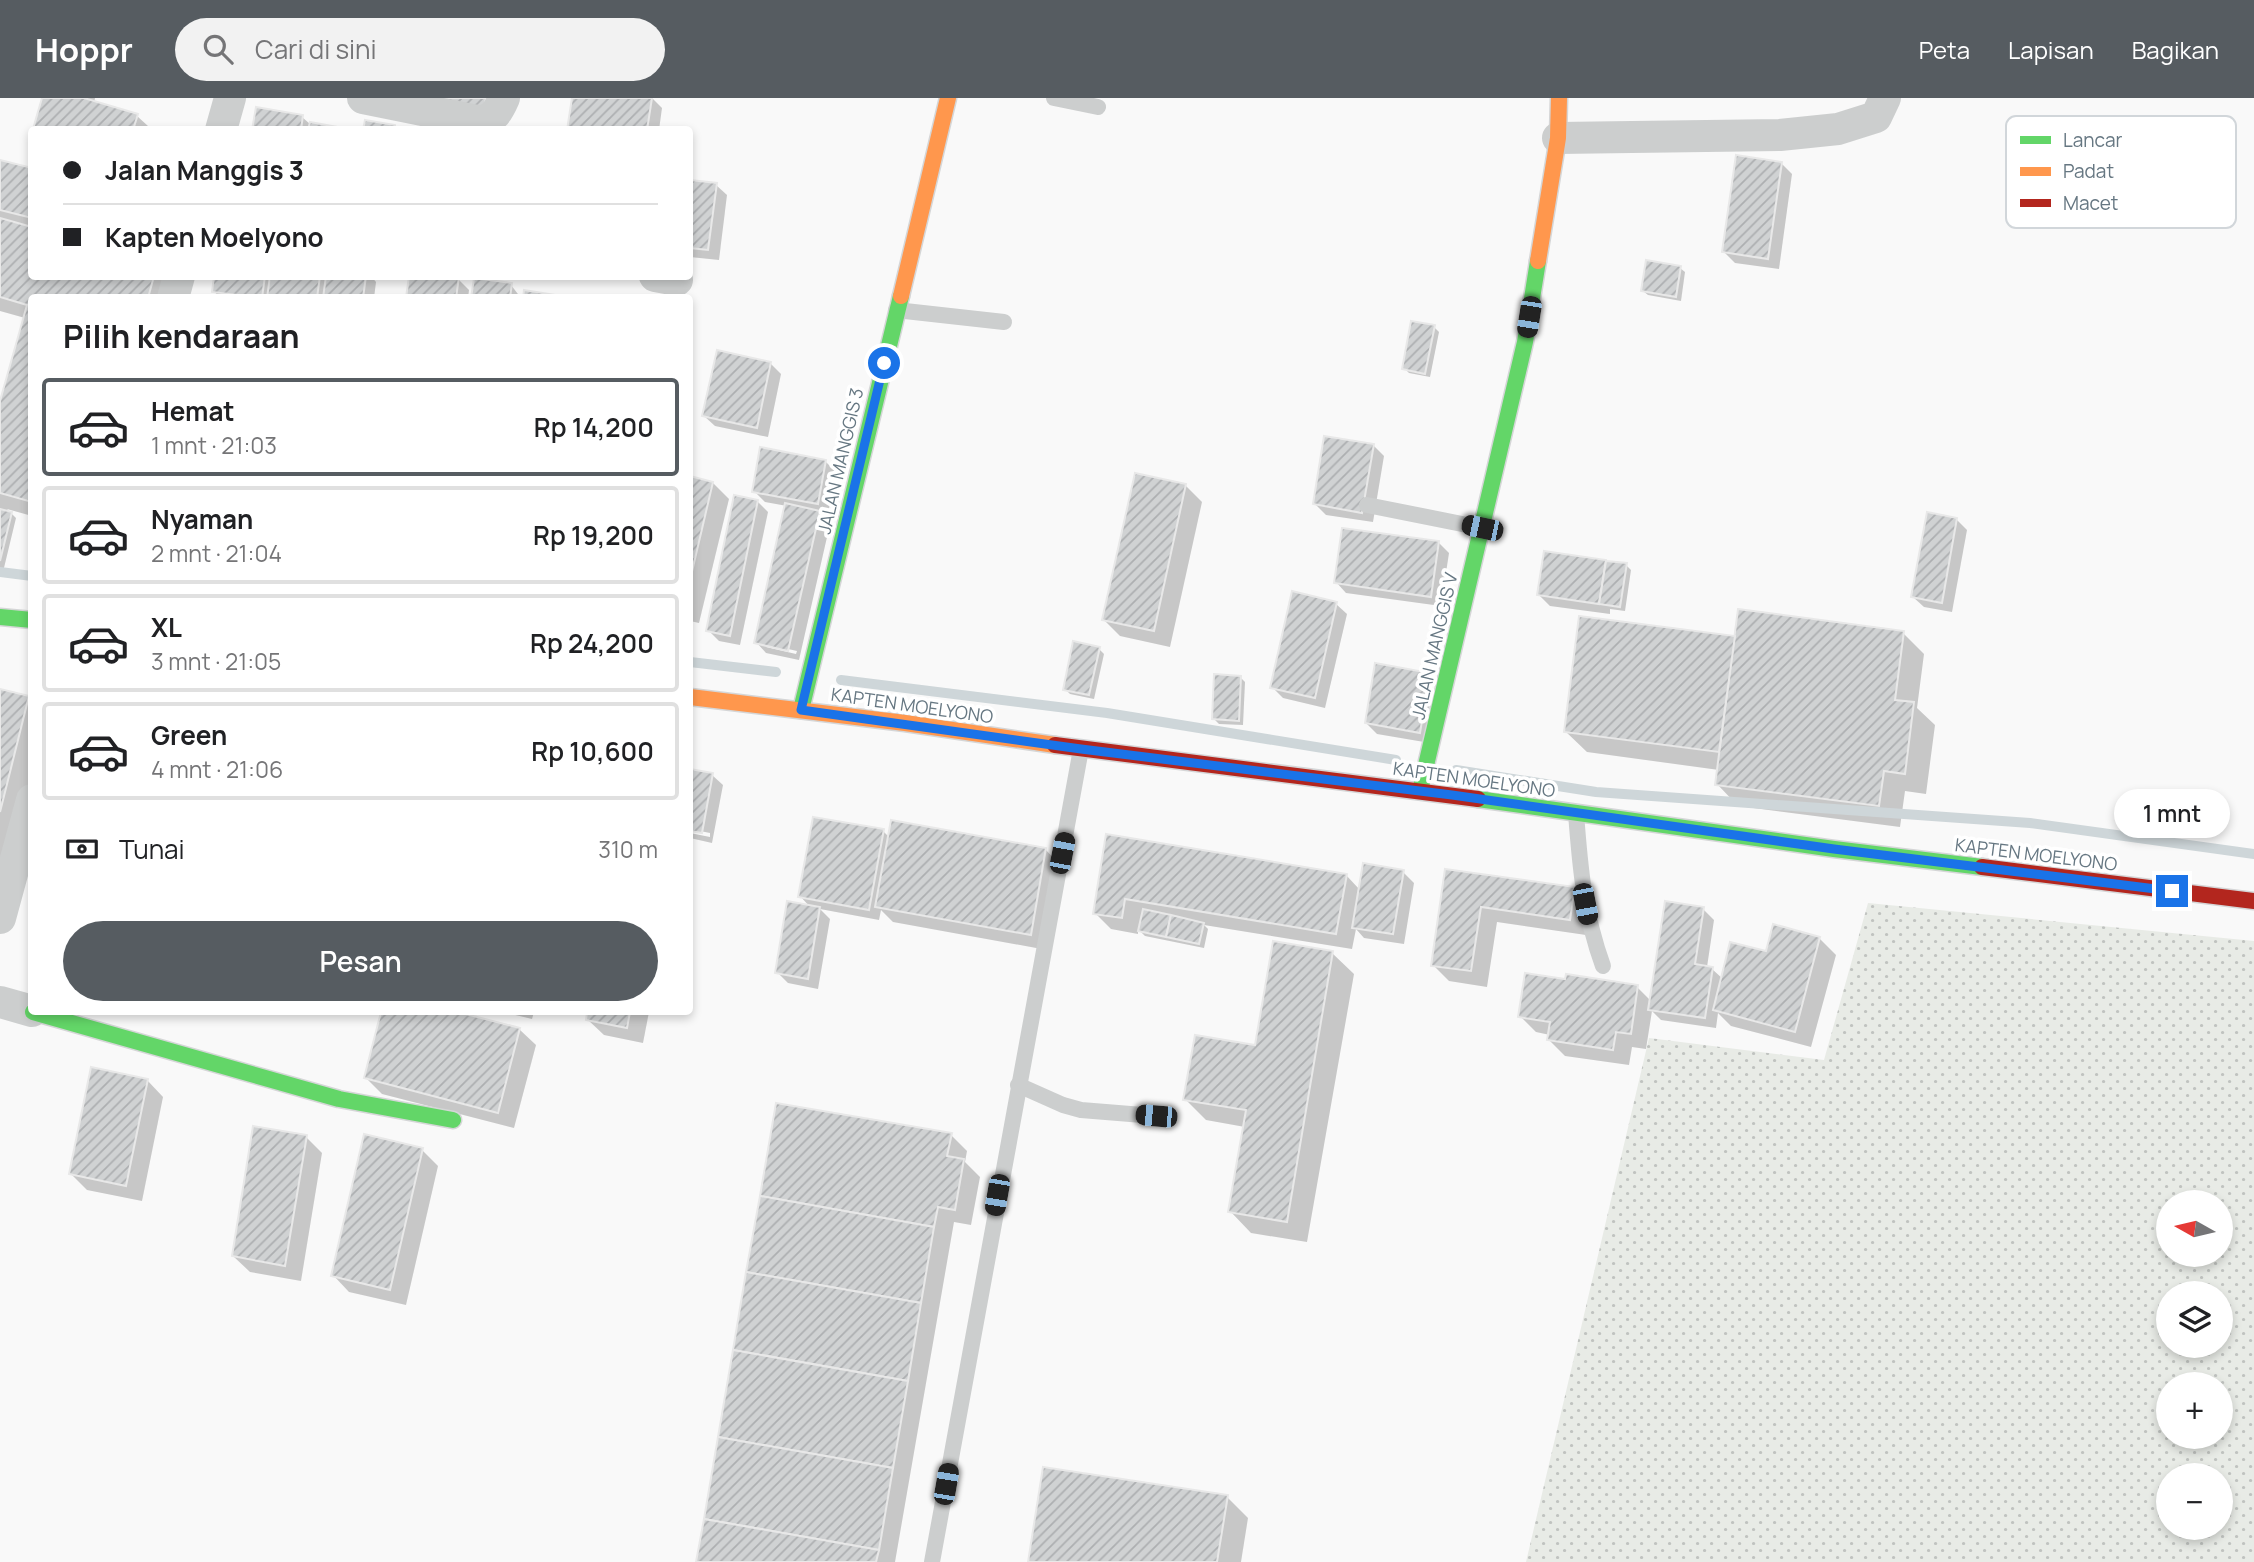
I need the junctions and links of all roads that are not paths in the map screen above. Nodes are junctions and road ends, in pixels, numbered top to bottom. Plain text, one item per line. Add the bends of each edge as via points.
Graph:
1 (230, 98) edge
2 (363, 98) edge
3 (503, 98) edge
4 (948, 98) edge
5 (1054, 98) edge
6 (1559, 98) edge
7 (1885, 98) edge
8 (1098, 107) dead end
9 (222, 126) edge
10 (1558, 138) junction
11 (896, 310) junction
12 (1004, 322) dead end
13 (1367, 505) dead end
14 (1482, 528) junction
15 (0, 617) edge
16 (28, 620) edge
17 (693, 697) edge
18 (801, 710) junction
19 (1081, 749) junction
20 (1420, 791) junction
21 (1576, 813) junction
22 (28, 815) edge
23 (2254, 901) edge
24 (0, 918) edge
25 (1603, 966) dead end
26 (0, 1002) edge
27 (28, 1010) edge
28 (46, 1015) edge
29 (1018, 1085) junction
30 (1156, 1116) dead end
31 (453, 1120) dead end
32 (932, 1562) edge

1 - 9 street
2 - 3 street via 488,121
4 - 11 street, JALAN MANGGIS 3
5 - 8 lane
6 - 10 street, JALAN MANGGIS V
7 - 10 street via 1876,117 1838,129 1780,135
10 - 14 street, JALAN MANGGIS V via 1525,342
11 - 12 lane
11 - 18 street, JALAN MANGGIS 3
13 - 14 lane
14 - 20 street, JALAN MANGGIS V
15 - 16 street
17 - 18 street, KAPTEN MOELYONO
18 - 19 street, KAPTEN MOELYONO
19 - 20 street, KAPTEN MOELYONO
19 - 29 lane
20 - 21 street, KAPTEN MOELYONO
21 - 23 street, KAPTEN MOELYONO
21 - 25 lane via 1582,889
22 - 24 street
26 - 27 street
28 - 31 street via 338,1099
29 - 30 lane via 1081,1110
29 - 32 lane

